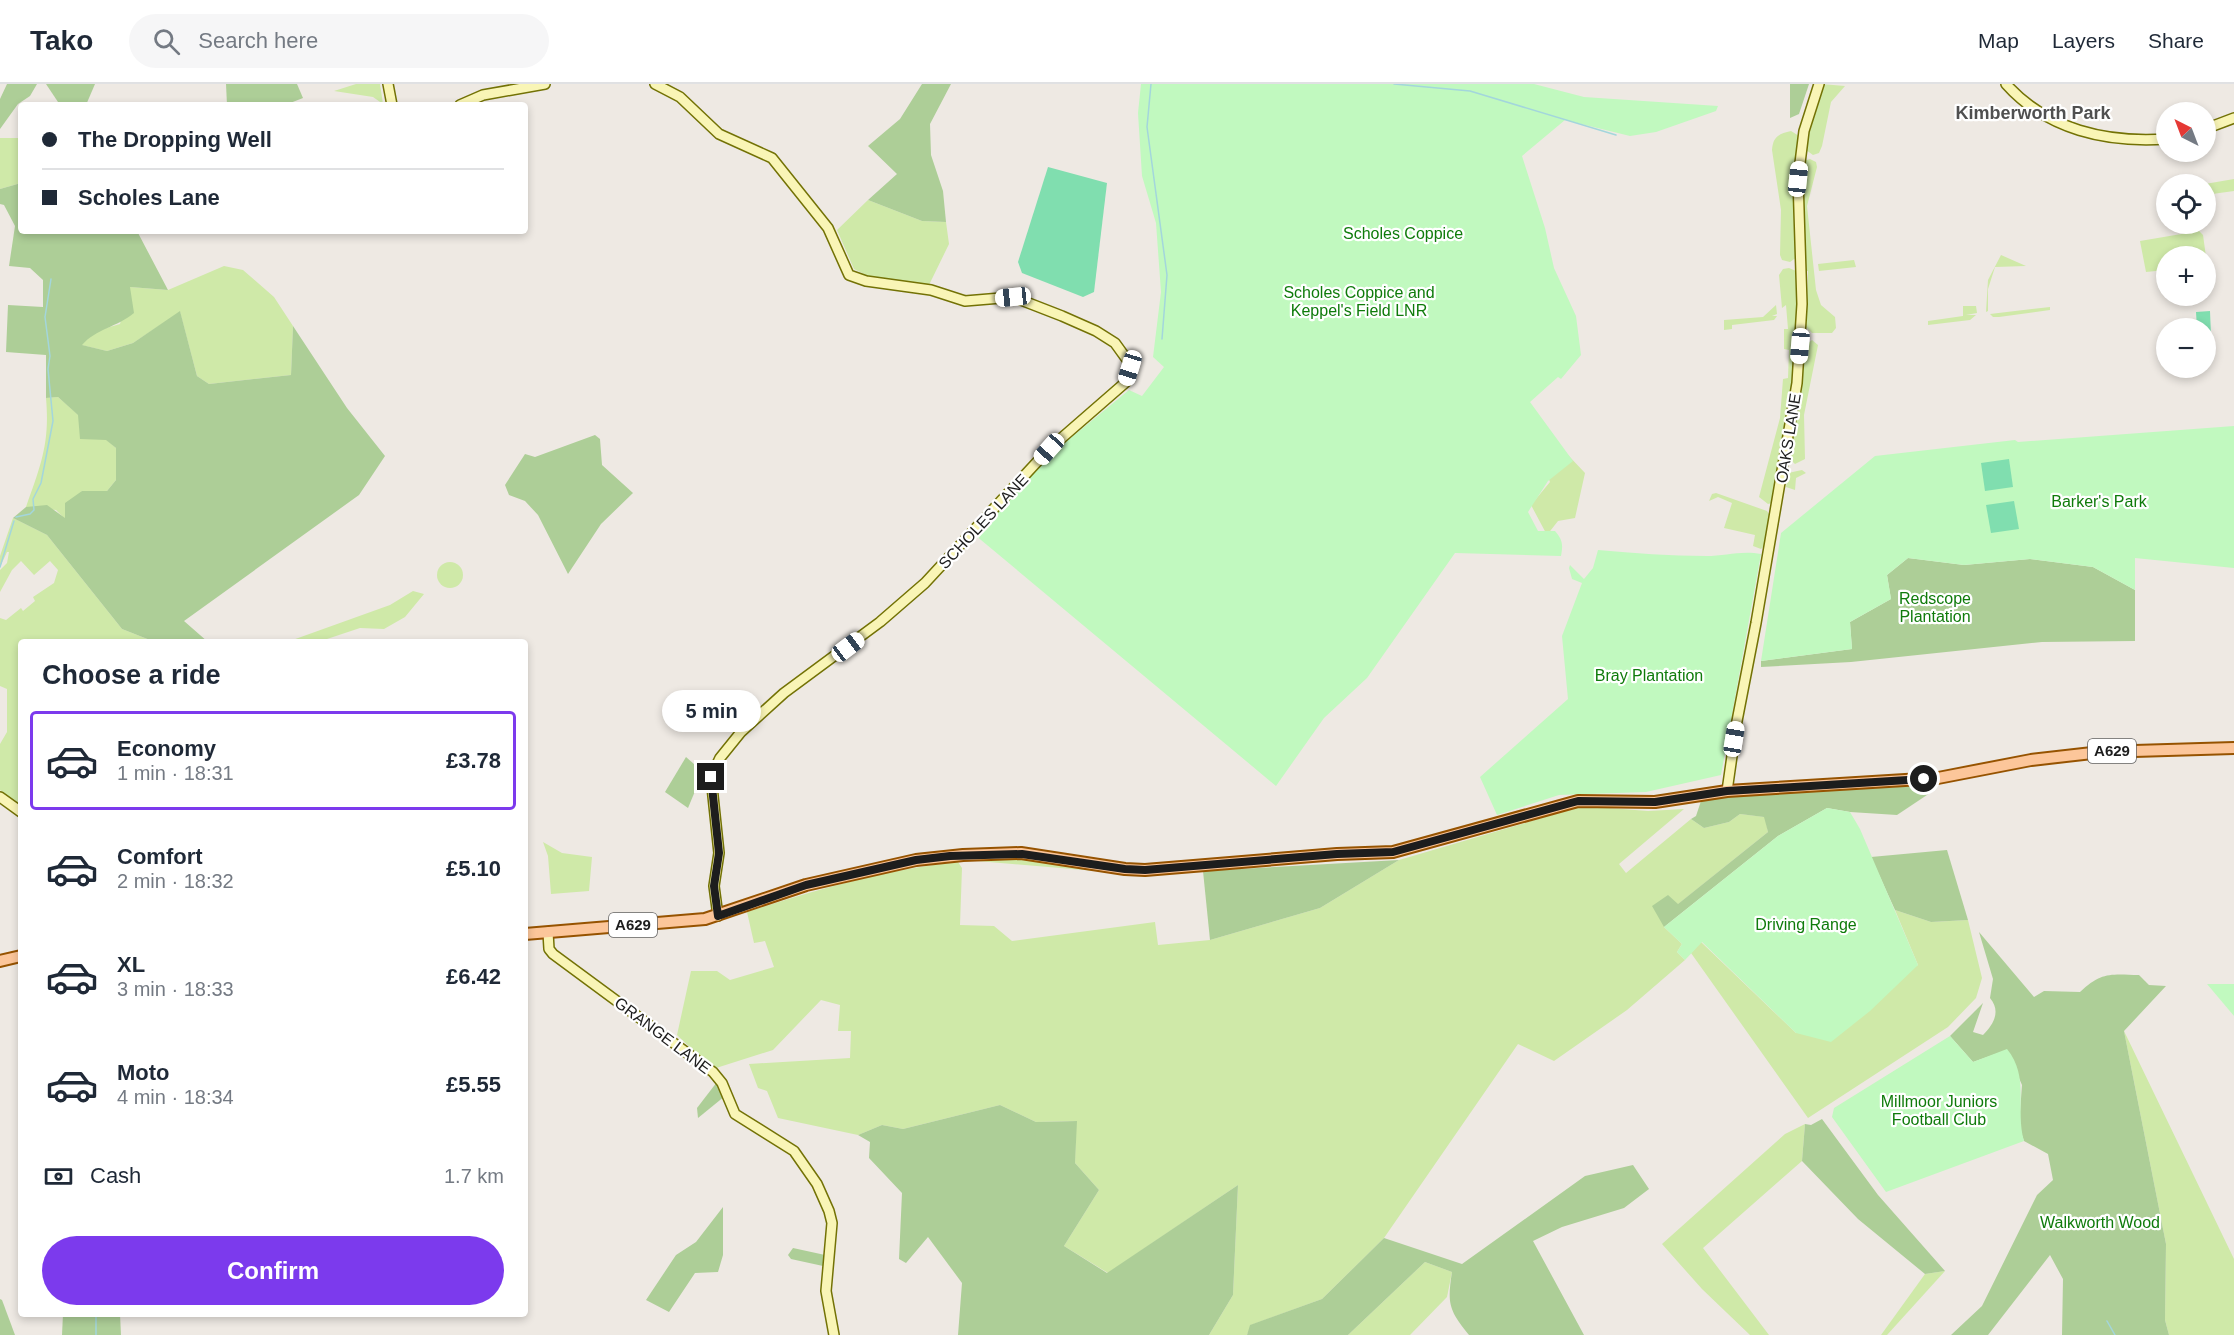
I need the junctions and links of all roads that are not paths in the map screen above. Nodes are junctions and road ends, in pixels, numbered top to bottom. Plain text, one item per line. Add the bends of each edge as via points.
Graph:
1 (388, 84) edge
2 (545, 84) edge
3 (655, 84) edge
4 (1819, 84) edge
5 (2006, 84) edge
6 (391, 102) edge
7 (467, 102) edge
8 (2234, 118) edge
9 (2216, 125) edge
10 (2156, 140) edge
11 (2234, 748) edge
12 (1727, 791) junction
13 (0, 797) edge
14 (18, 810) edge
15 (718, 916) junction
16 (548, 932) junction
17 (528, 934) edge
18 (18, 957) edge
19 (0, 961) edge
20 (834, 1335) edge

1 - 6 street
2 - 7 street via 483,95
3 - 15 street, SCHOLES LANE via 680,97 718,134 772,158 828,228 849,275 931,290 965,301 1013,297 1109,338 1127,358 1130,368 1126,382 1049,449 925,583 880,622 784,693 741,732 720,758 711,777 719,853 714,886
4 - 12 street, OAKS LANE via 1801,149 1797,208 1802,304 1797,383
5 - 10 street via 2053,120 2076,130 2101,137
8 - 9 street
11 - 12 main road, A629 via 2101,752 2031,760 1938,778
12 - 15 main road, A629 via 1655,802 1578,801 1393,852 1145,870 1022,854 936,857 806,885
13 - 14 street
15 - 16 main road, A629
16 - 17 main road, A629
16 - 20 street, GRANGE LANE via 553,954 713,1072 735,1114 794,1151 830,1211 826,1291
18 - 19 main road

